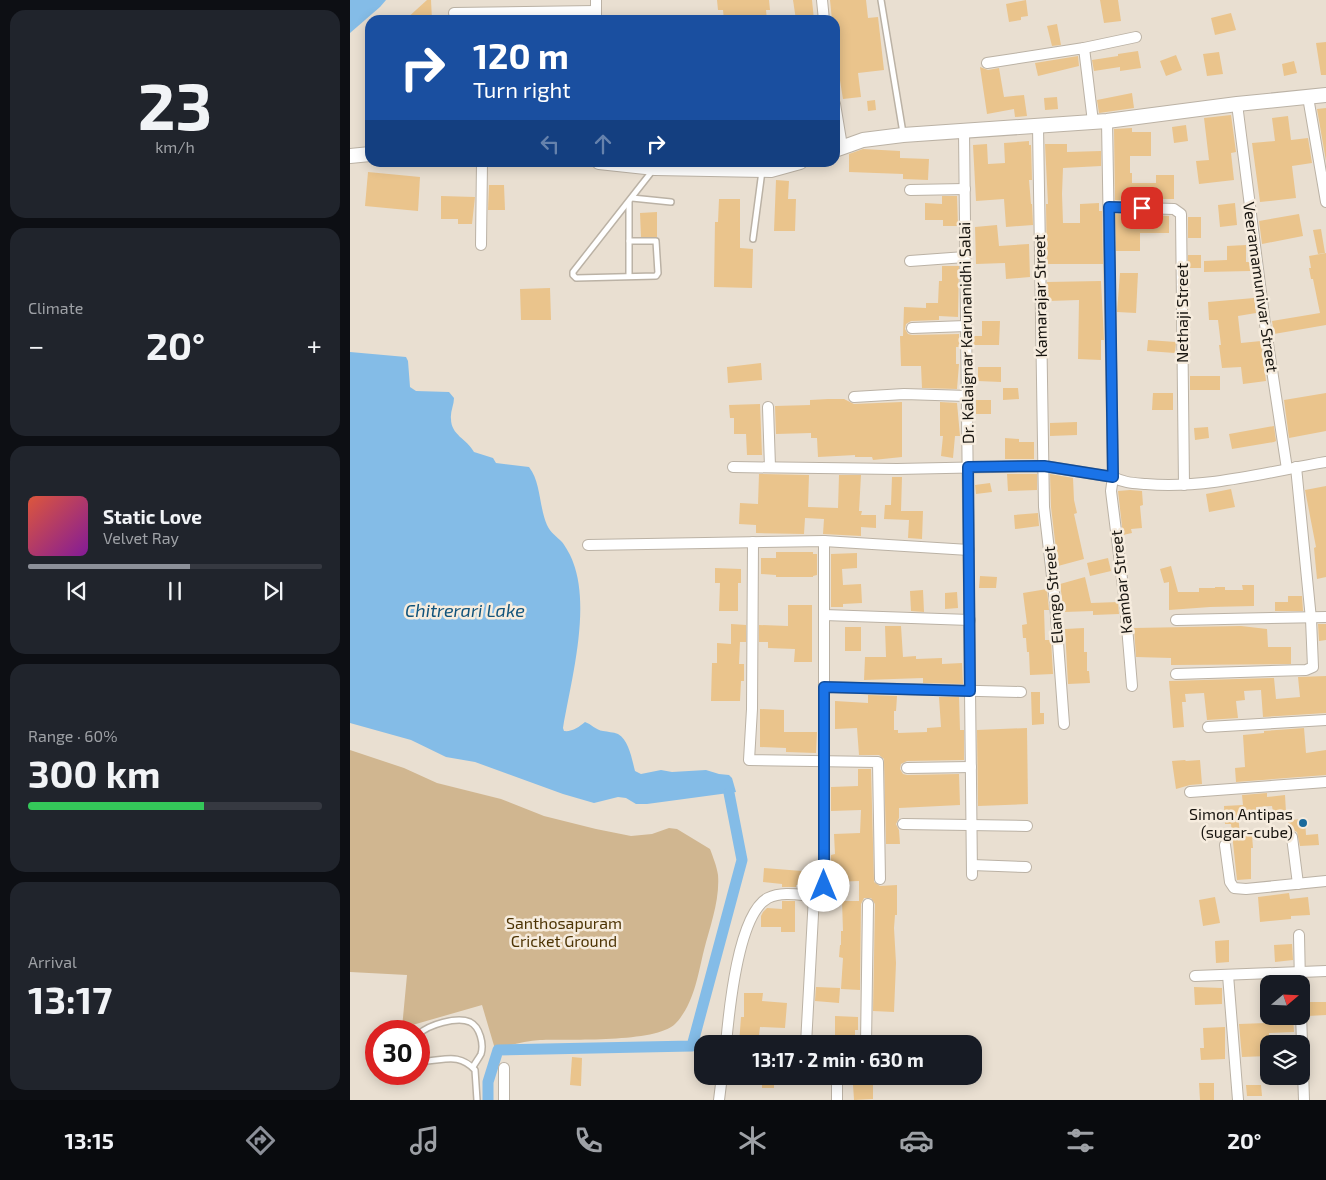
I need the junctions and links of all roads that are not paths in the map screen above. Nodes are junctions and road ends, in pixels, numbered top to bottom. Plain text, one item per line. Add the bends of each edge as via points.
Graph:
1 (596, 0) edge
2 (822, 0) edge
3 (881, 0) edge
4 (454, 13) dead end
5 (549, 15) edge
6 (596, 15) edge
7 (824, 15) edge
8 (1136, 37) dead end
9 (1084, 48) junction
10 (987, 64) dead end
11 (1326, 95) edge
12 (1308, 97) junction
13 (1237, 104) junction
14 (1100, 121) junction
15 (1038, 126) junction
16 (964, 131) junction
17 (903, 135) junction
18 (840, 147) edge
19 (365, 154) edge
20 (350, 156) edge
21 (482, 167) edge
22 (644, 167) edge
23 (782, 167) edge
24 (655, 168) junction
25 (762, 170) junction
26 (965, 189) junction
27 (910, 190) dead end
28 (631, 200) junction
29 (671, 202) dead end
30 (1326, 202) edge
31 (1109, 207) junction
32 (753, 239) dead end
33 (629, 241) junction
34 (481, 245) dead end
35 (965, 258) junction
36 (910, 261) dead end
37 (629, 276) junction
38 (966, 326) junction
39 (912, 328) dead end
40 (967, 396) junction
41 (854, 397) dead end
42 (768, 407) dead end
43 (1326, 462) edge
44 (1044, 466) junction
45 (733, 467) dead end
46 (770, 467) junction
47 (968, 467) junction
48 (1292, 468) junction
49 (1113, 477) junction
50 (1184, 485) junction
51 (824, 541) junction
52 (753, 542) junction
53 (588, 545) dead end
54 (969, 550) junction
55 (824, 616) junction
56 (1326, 617) edge
57 (1311, 618) junction
58 (970, 620) junction
59 (1176, 620) dead end
60 (1176, 674) dead end
61 (1132, 686) dead end
62 (824, 687) junction
63 (970, 691) junction
64 (1022, 692) dead end
65 (1326, 720) edge
66 (1064, 724) dead end
67 (1208, 727) dead end
68 (823, 760) junction
69 (972, 767) junction
70 (907, 768) dead end
71 (1326, 782) edge
72 (1190, 792) dead end
73 (903, 824) dead end
74 (972, 825) junction
75 (1026, 826) dead end
76 (1292, 837) dead end
77 (1225, 845) dead end
78 (1026, 866) dead end
79 (880, 879) dead end
80 (1326, 882) edge
81 (1298, 884) junction
82 (814, 896) junction
83 (868, 904) dead end
84 (1299, 935) dead end
85 (1300, 971) junction
86 (1326, 971) edge
87 (1228, 975) junction
88 (1300, 975) edge
89 (1195, 976) dead end
90 (1301, 1025) edge
91 (430, 1028) edge
92 (727, 1035) edge
93 (806, 1035) edge
94 (866, 1035) edge
95 (430, 1060) edge
96 (473, 1067) junction
97 (504, 1068) dead end
98 (721, 1085) edge
99 (839, 1085) edge
100 (477, 1100) edge
101 (504, 1100) edge
102 (719, 1100) edge
103 (837, 1100) edge
104 (1238, 1100) edge
105 (1304, 1100) edge

1 - 6 street
2 - 7 street
3 - 17 lane
4 - 5 street
8 - 9 street
9 - 10 street
9 - 14 street, Kambar Street
11 - 12 street
12 - 13 street
12 - 30 street
13 - 14 street
13 - 48 street, Veeramamunivar Street via 1265,324
14 - 15 street
14 - 31 street, Kambar Street
15 - 16 street
15 - 44 street, Kamarajar Street
16 - 17 street
16 - 26 street, Dr. Kalaignar Karunanidhi Salai
17 - 18 street via 863,140
19 - 20 street
21 - 34 street
22 - 24 street
23 - 25 street
24 - 25 street
24 - 28 lane
25 - 32 lane
26 - 27 street
26 - 35 street, Dr. Kalaignar Karunanidhi Salai
28 - 29 lane
28 - 33 lane
28 - 37 lane via 573,274 576,278
31 - 49 street, Kambar Street
31 - 50 street, Nethaji Street via 1174,209 1180,214
33 - 37 lane
33 - 37 lane via 656,241 658,272 654,277
35 - 36 street
35 - 38 street, Dr. Kalaignar Karunanidhi Salai
38 - 39 street
38 - 40 street, Dr. Kalaignar Karunanidhi Salai
40 - 41 street via 904,394
40 - 47 street, Dr. Kalaignar Karunanidhi Salai
42 - 46 street
43 - 48 street
44 - 47 street
44 - 49 street
44 - 66 street, Elango Street via 1044,508
45 - 46 street
46 - 47 street
47 - 54 street, Dr. Kalaignar Karunanidhi Salai
48 - 50 street
48 - 57 street, Veeramamunivar Street
49 - 50 street via 1123,482
49 - 61 street, Kambar Street via 1111,492
51 - 52 street
51 - 54 street
51 - 55 street
52 - 53 street
52 - 68 street via 749,760
54 - 58 street, Dr. Kalaignar Karunanidhi Salai
55 - 58 street
55 - 62 street
56 - 57 street
57 - 59 street
57 - 60 street, Veeramamunivar Street via 1314,662 1310,669
58 - 63 street, Dr. Kalaignar Karunanidhi Salai
62 - 63 street
62 - 68 street
63 - 64 street
63 - 69 street, Dr. Kalaignar Karunanidhi Salai
65 - 67 street
68 - 79 street via 879,763
68 - 82 street via 824,886 823,892
69 - 70 street
69 - 74 street, Dr. Kalaignar Karunanidhi Salai
71 - 72 street
73 - 74 street
74 - 75 street
74 - 78 street, Dr. Kalaignar Karunanidhi Salai via 972,870
76 - 81 street
77 - 81 street via 1230,882 1234,888
80 - 81 street
82 - 92 street via 777,895 759,905 740,948
82 - 93 street
83 - 94 street
84 - 85 street
85 - 86 street
85 - 87 street
85 - 88 street
87 - 89 street
87 - 104 street
90 - 105 street
91 - 96 lane via 458,1021 470,1022 477,1029 482,1043 481,1054
95 - 96 lane via 454,1058
96 - 100 lane
97 - 101 street
98 - 102 street
99 - 103 street

